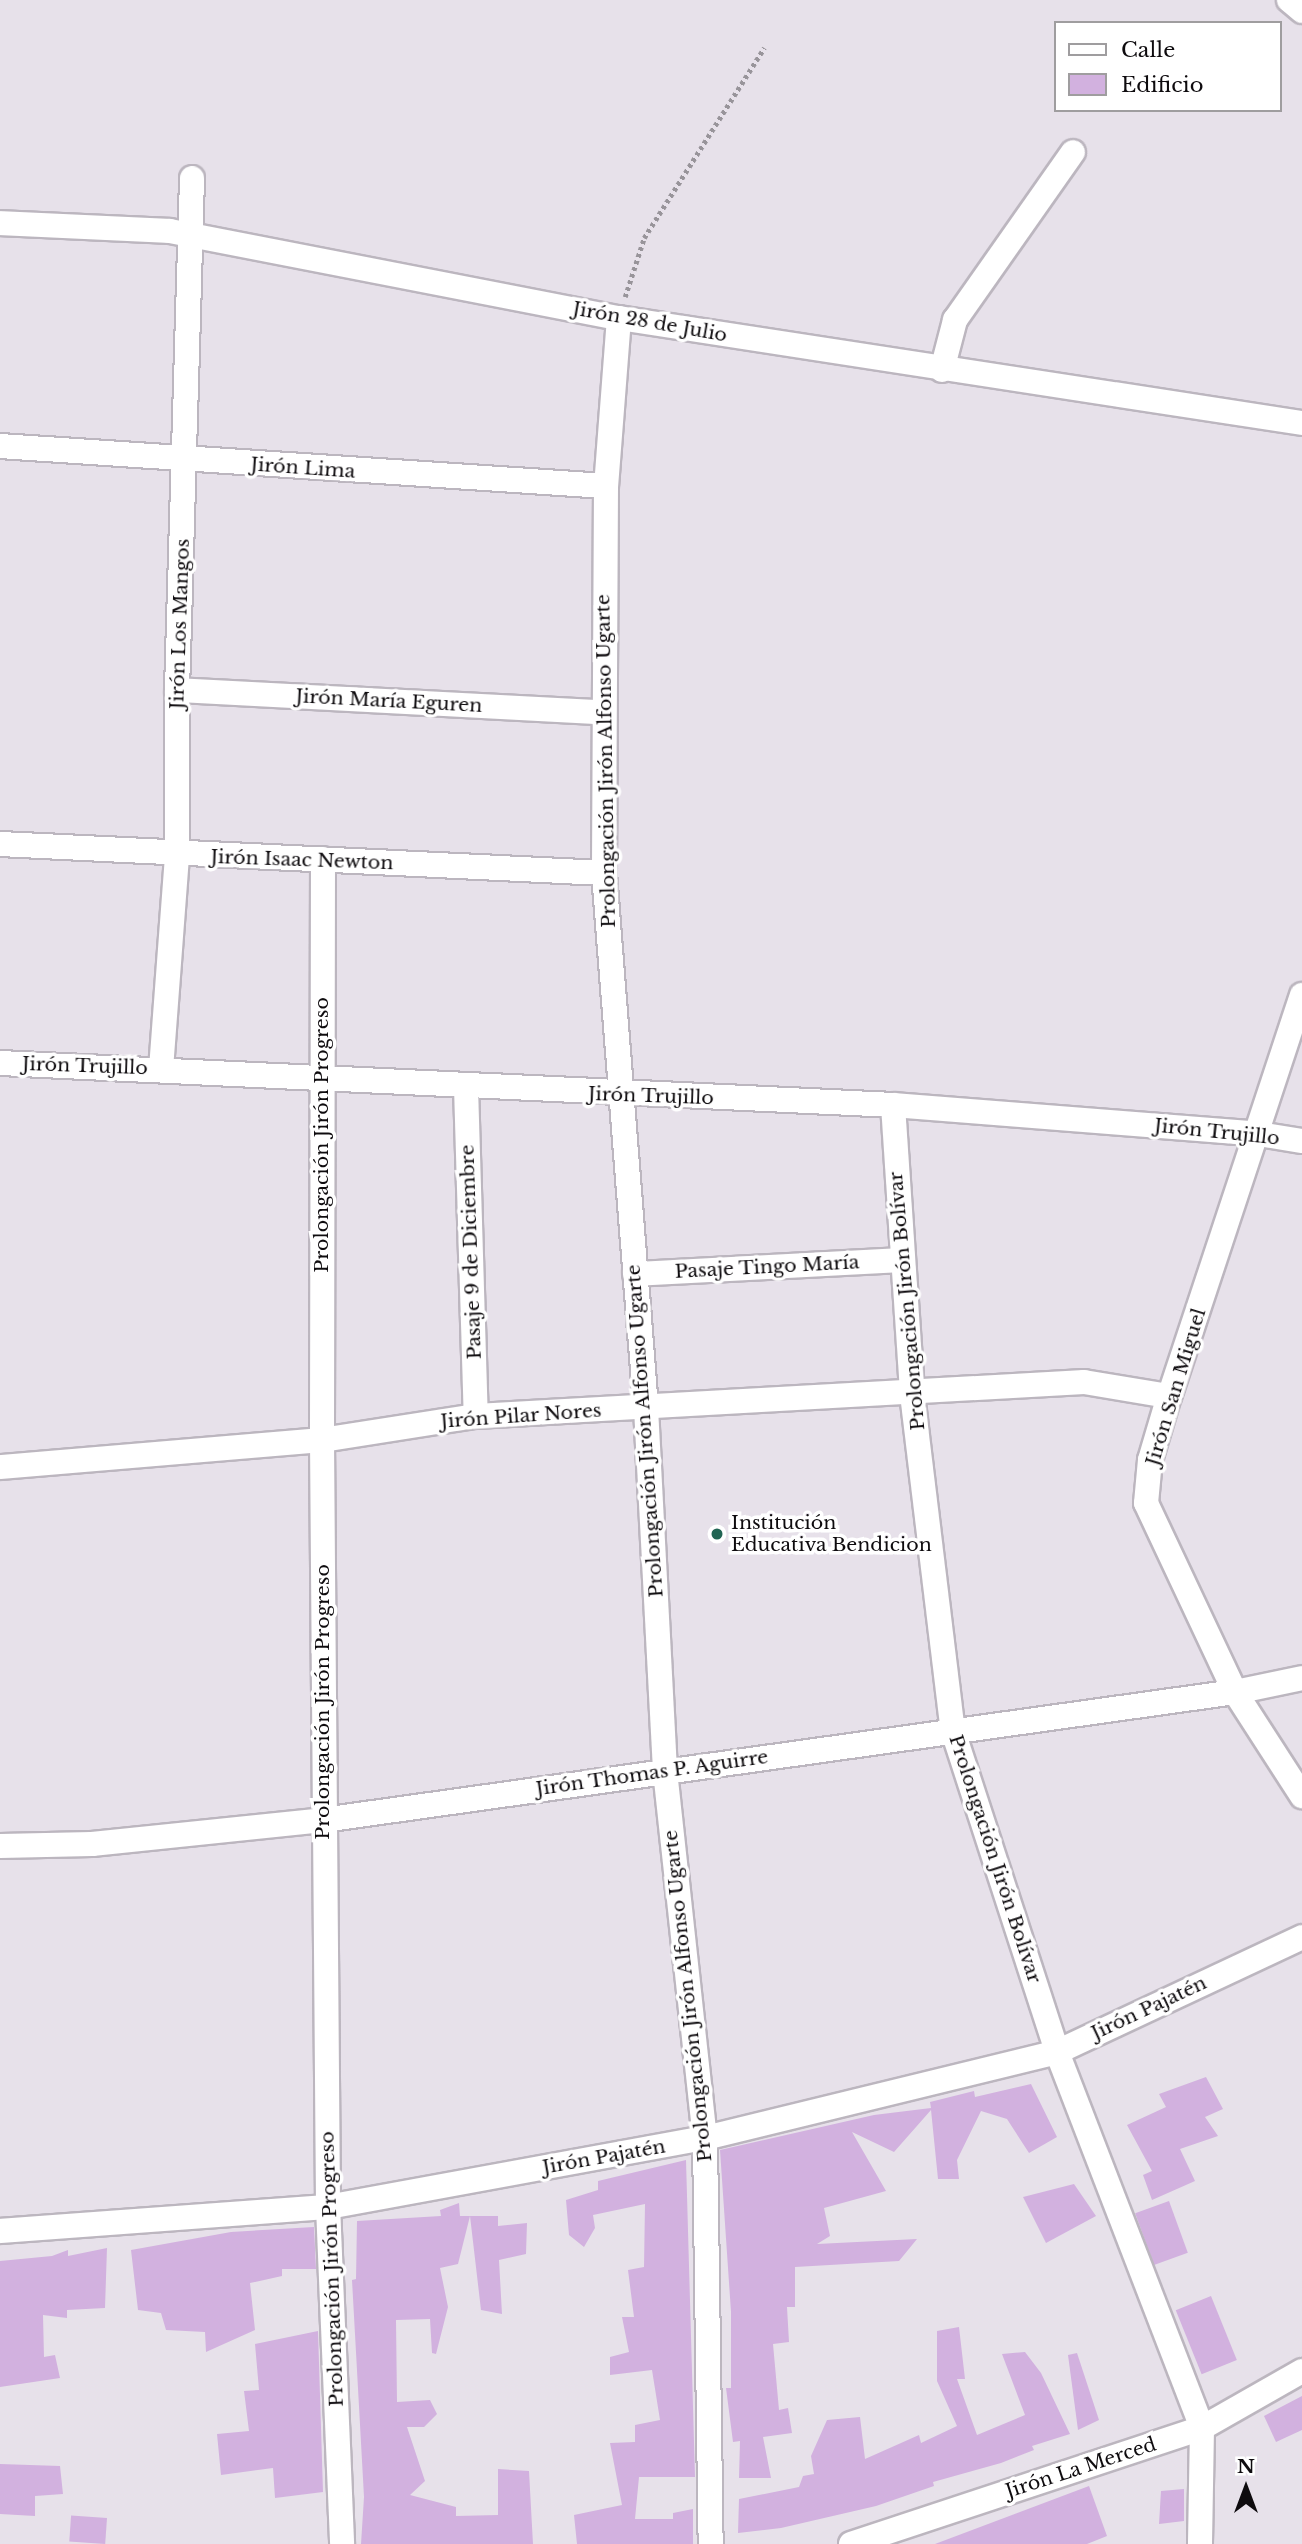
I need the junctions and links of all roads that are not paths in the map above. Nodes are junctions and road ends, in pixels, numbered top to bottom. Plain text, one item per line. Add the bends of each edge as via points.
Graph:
1 (1289, 0) edge
2 (1302, 10) edge
3 (1073, 152) dead end
4 (192, 178) dead end
5 (0, 223) edge
6 (189, 236) junction
7 (619, 318) junction
8 (942, 370) junction
9 (1302, 423) edge
10 (0, 446) edge
11 (185, 460) junction
12 (606, 486) junction
13 (177, 690) junction
14 (602, 712) junction
15 (0, 844) edge
16 (177, 856) junction
17 (323, 859) junction
18 (604, 873) junction
19 (1302, 995) edge
20 (0, 1063) edge
21 (161, 1069) junction
22 (321, 1082) junction
23 (466, 1087) junction
24 (620, 1096) junction
25 (893, 1105) junction
26 (1259, 1134) junction
27 (1302, 1141) edge
28 (900, 1260) junction
29 (635, 1274) junction
30 (912, 1394) junction
31 (1169, 1396) junction
32 (646, 1408) junction
33 (476, 1416) junction
34 (321, 1440) junction
35 (0, 1467) edge
36 (1302, 1678) edge
37 (1235, 1692) junction
38 (953, 1731) junction
39 (664, 1771) junction
40 (1302, 1796) edge
41 (323, 1820) junction
42 (0, 1846) edge
43 (1302, 1937) edge
44 (1057, 2052) junction
45 (705, 2138) junction
46 (328, 2207) junction
47 (0, 2231) edge
48 (1302, 2371) edge
49 (1202, 2428) junction
50 (342, 2544) edge
51 (711, 2544) edge
52 (851, 2544) edge
53 (1200, 2544) edge

1 - 2 street
3 - 8 street via 955,320
4 - 6 street, Jirón Los Mangos
5 - 6 street, Jirón 28 de Julio via 170,231
6 - 7 street, Jirón 28 de Julio
6 - 11 street, Jirón Los Mangos
7 - 8 street, Jirón 28 de Julio
7 - 12 street, Prolongación Jirón Alfonso Ugarte
8 - 9 street, Jirón 28 de Julio
10 - 11 street, Jirón Lima
11 - 12 street, Jirón Lima
11 - 13 street, Jirón Los Mangos
12 - 14 street, Prolongación Jirón Alfonso Ugarte
13 - 14 street, Jirón María Eguren
13 - 16 street, Jirón Los Mangos
14 - 18 street, Prolongación Jirón Alfonso Ugarte
15 - 16 street, Jirón Isaac Newton
16 - 17 street, Jirón Isaac Newton
16 - 21 street, Jirón Los Mangos
17 - 18 street, Jirón Isaac Newton
17 - 22 street, Prolongación Jirón Progreso
18 - 24 street, Prolongación Jirón Alfonso Ugarte
19 - 26 street, Jirón San Miguel
20 - 21 street, Jirón Trujillo
21 - 22 street, Jirón Trujillo
22 - 23 street, Jirón Trujillo
22 - 34 street, Prolongación Jirón Progreso
23 - 24 street, Jirón Trujillo
23 - 33 street, Pasaje 9 de Diciembre
24 - 25 street, Jirón Trujillo
24 - 29 street, Prolongación Jirón Alfonso Ugarte
25 - 26 street, Jirón Trujillo
25 - 28 street, Prolongación Jirón Bolívar
26 - 27 street, Jirón Trujillo
26 - 31 street, Jirón San Miguel
28 - 29 street, Pasaje Tingo María
28 - 30 street, Prolongación Jirón Bolívar
29 - 32 street, Prolongación Jirón Alfonso Ugarte
30 - 31 street, Jirón Pilar Nores via 1084,1382
30 - 32 street, Jirón Pilar Nores
30 - 38 street, Prolongación Jirón Bolívar
31 - 37 street, Jirón San Miguel via 1150,1460 1146,1503
32 - 33 street, Jirón Pilar Nores
32 - 39 street, Prolongación Jirón Alfonso Ugarte
33 - 34 street, Jirón Pilar Nores
34 - 35 street, Jirón Pilar Nores
34 - 41 street, Prolongación Jirón Progreso
36 - 37 street, Jirón Thomas P. Aguirre
37 - 38 street, Jirón Thomas P. Aguirre
37 - 40 street, Jirón San Miguel
38 - 39 street, Jirón Thomas P. Aguirre
38 - 44 street, Prolongación Jirón Bolívar
39 - 41 street, Jirón Thomas P. Aguirre
39 - 45 street, Prolongación Jirón Alfonso Ugarte
41 - 42 street, Jirón Thomas P. Aguirre via 92,1844
41 - 46 street, Prolongación Jirón Progreso
43 - 44 street, Jirón Pajatén
44 - 45 street, Jirón Pajatén
44 - 49 street, Prolongación Jirón Bolívar
45 - 46 street, Jirón Pajatén
45 - 51 street, Prolongación Jirón Alfonso Ugarte
46 - 47 street, Jirón Pajatén
46 - 50 street, Prolongación Jirón Progreso
48 - 49 street, Jirón La Merced
49 - 52 street, Jirón La Merced
49 - 53 street, Prolongación Jirón Bolívar

